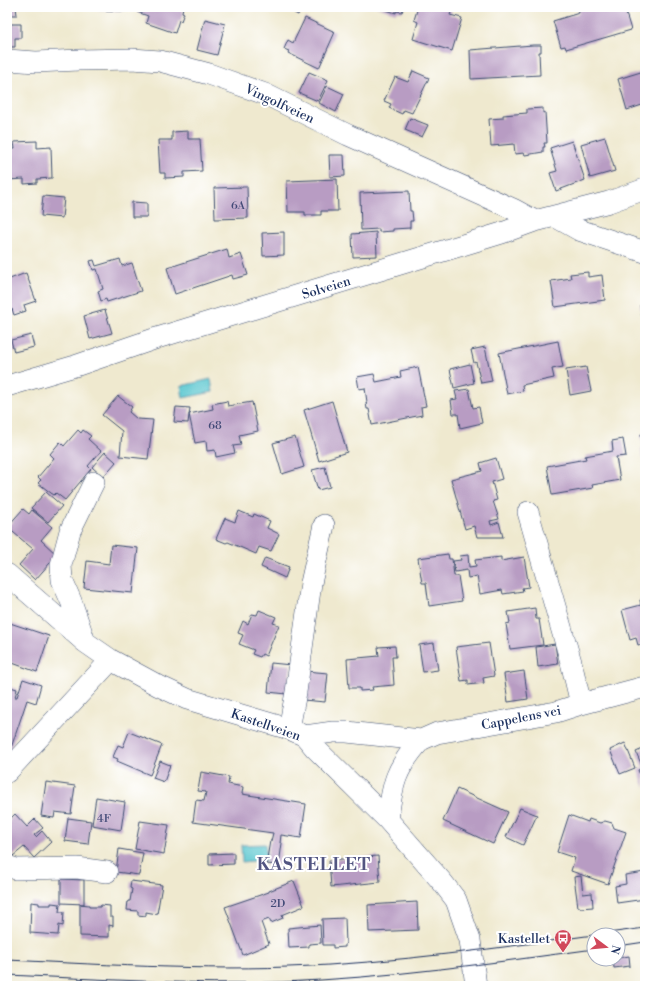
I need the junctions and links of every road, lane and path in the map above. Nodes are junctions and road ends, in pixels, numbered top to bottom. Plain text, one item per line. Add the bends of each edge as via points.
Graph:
1 (7, 60) edge
2 (645, 189) edge
3 (545, 218) junction
4 (645, 252) edge
5 (7, 386) edge
6 (94, 482) dead end
7 (528, 512) dead end
8 (324, 525) dead end
9 (9, 581) edge
10 (86, 642) junction
11 (110, 660) junction
12 (645, 687) edge
13 (581, 704) junction
14 (297, 733) junction
15 (421, 740) junction
16 (7, 772) edge
17 (388, 820) junction
18 (7, 866) edge
19 (107, 872) dead end
20 (476, 986) edge

1 - 3 street, Vingolfveien via 36,62 132,59 160,61 209,74 265,94 348,135 513,209
2 - 3 street, Solveien via 609,202
3 - 4 street, Vingolfveien
3 - 5 street, Solveien
6 - 10 street via 70,531 61,565 62,580
7 - 13 street
8 - 14 street via 311,583 298,678
9 - 10 street, Kastellveien
10 - 11 street, Kastellveien
11 - 14 street, Kastellveien via 187,699
11 - 16 street
12 - 13 street, Cappelens vei
13 - 15 street, Cappelens vei via 556,712 437,733
14 - 15 street, Cappelens vei via 347,732
14 - 17 street, Kastellveien
15 - 17 street, Cappelens vei via 397,773 390,794
17 - 20 street, Kastellveien via 456,900 470,940
18 - 19 street via 16,869 77,868

